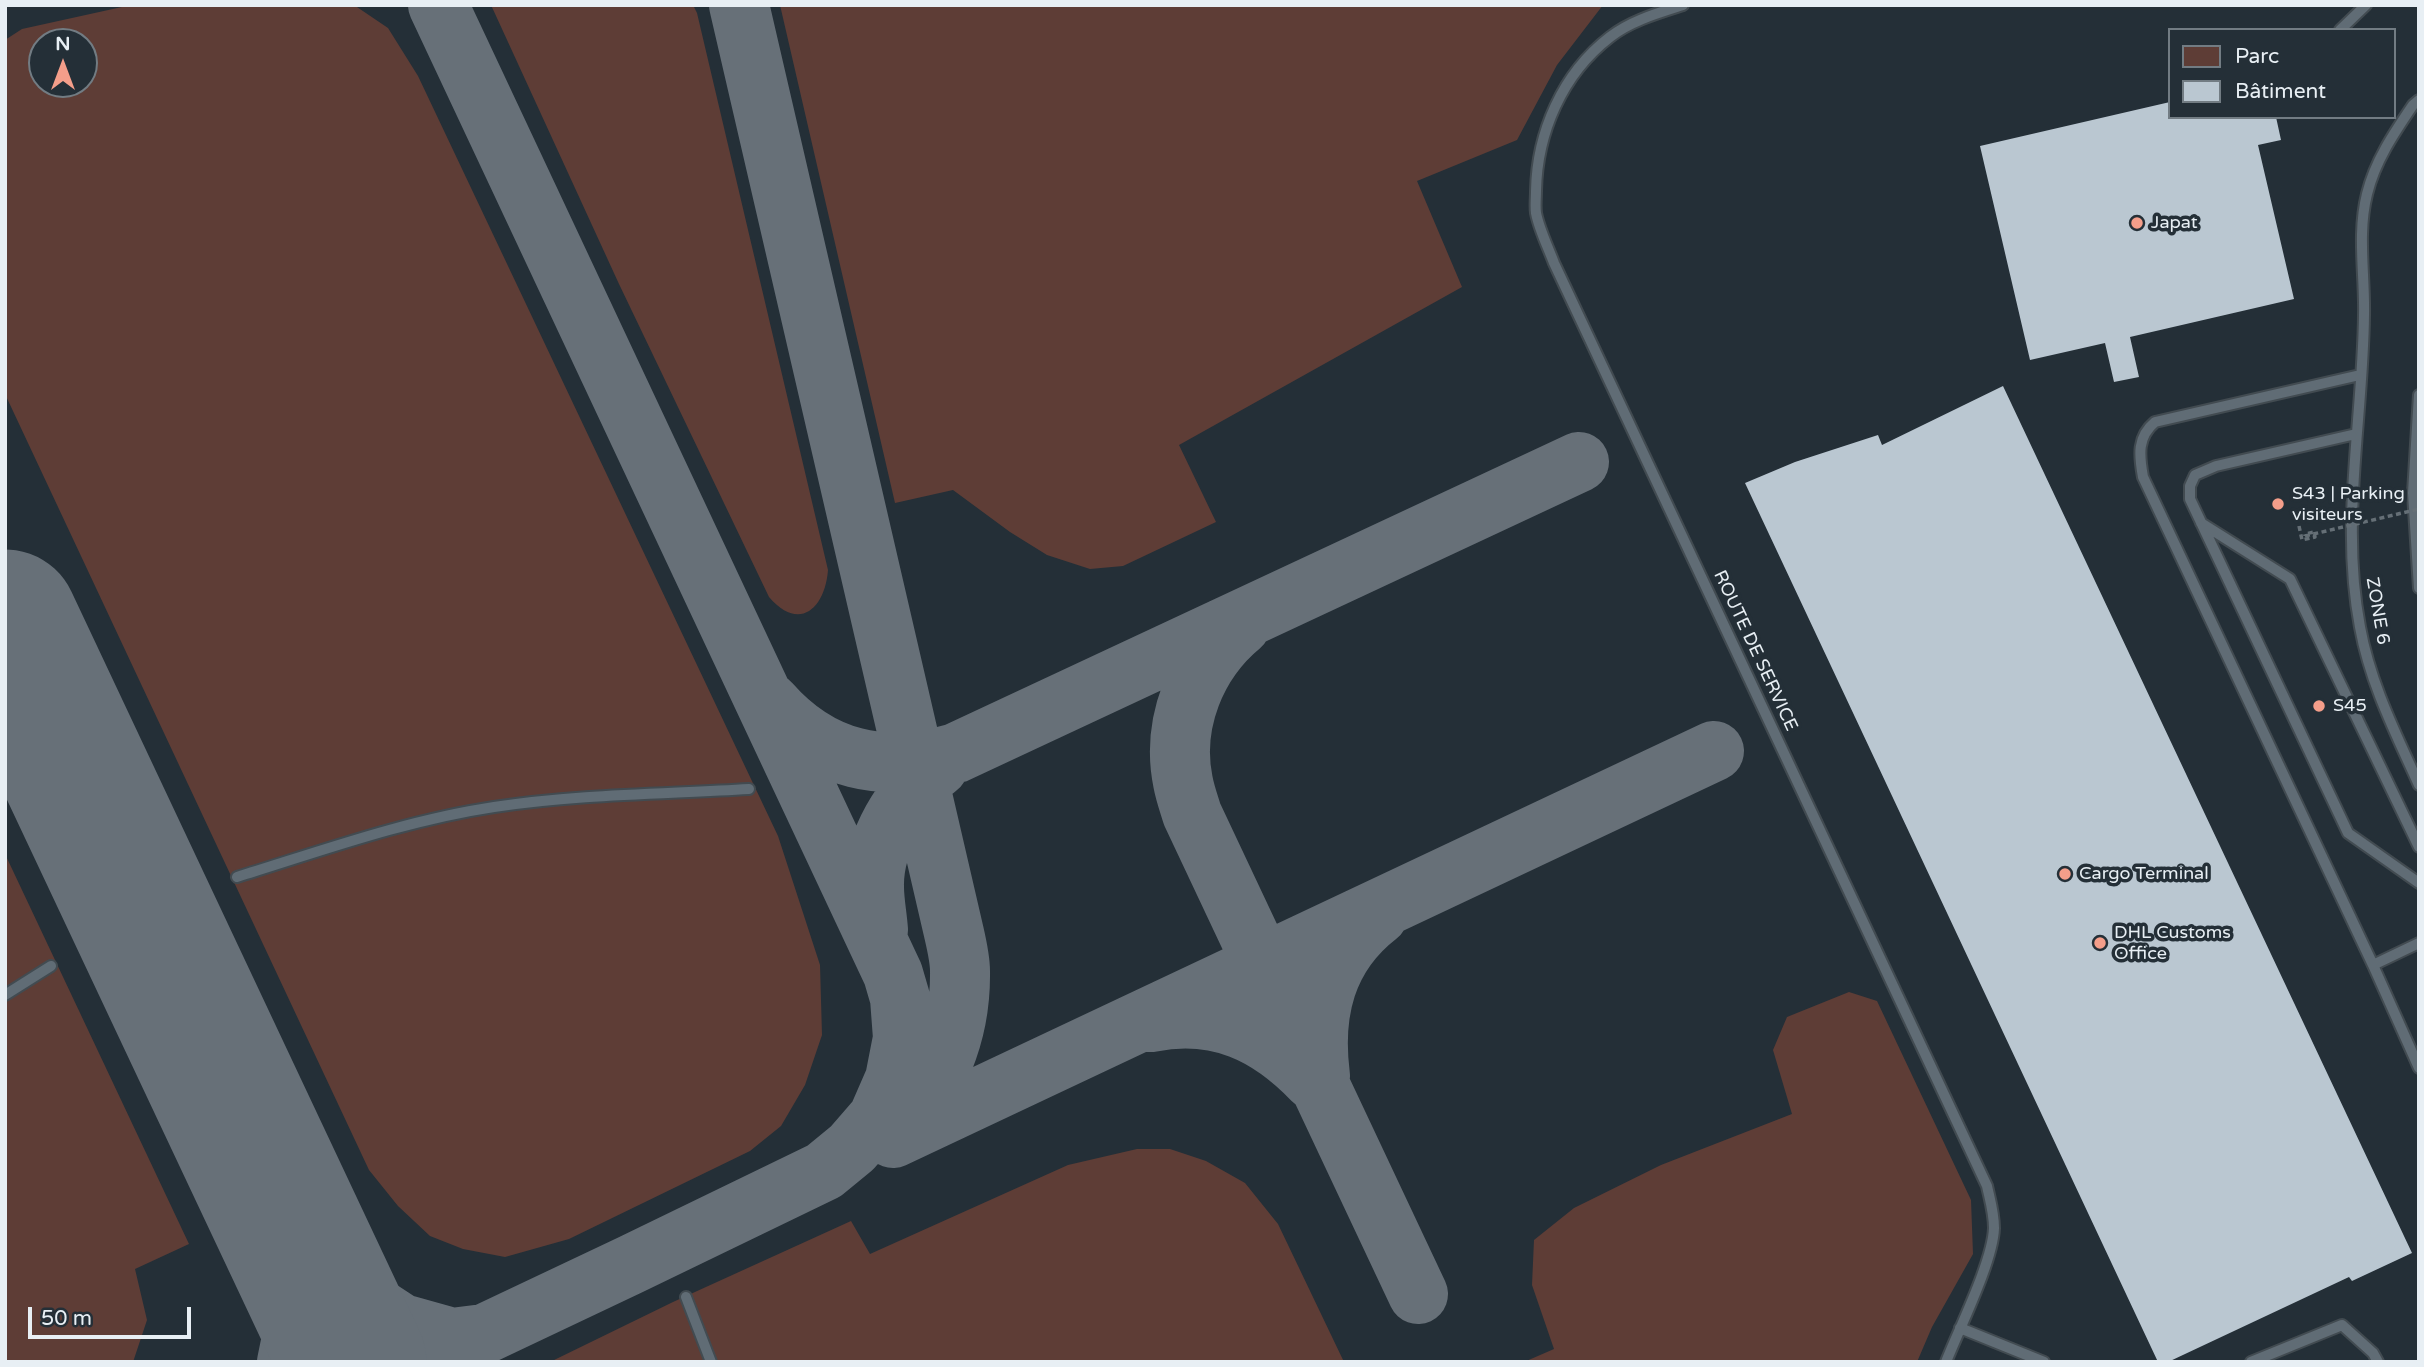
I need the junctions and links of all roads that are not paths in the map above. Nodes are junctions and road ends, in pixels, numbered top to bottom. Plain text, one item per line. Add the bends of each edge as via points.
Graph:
1 (1683, 5) edge
2 (2366, 5) edge
3 (2342, 28) edge
4 (2419, 100) edge
5 (2360, 375) junction
6 (2419, 395) edge
7 (2356, 433) junction
8 (2201, 523) junction
9 (2419, 588) edge
10 (2419, 786) edge
11 (749, 789) dead end
12 (2419, 847) edge
13 (237, 877) dead end
14 (2419, 883) edge
15 (2419, 943) edge
16 (2373, 965) junction
17 (51, 966) dead end
18 (5, 995) edge
19 (2419, 1068) edge
20 (686, 1297) dead end
21 (1959, 1328) junction
22 (711, 1362) edge
23 (1946, 1362) edge
24 (2043, 1362) edge
25 (2251, 1362) edge
26 (2378, 1362) edge

1 - 21 lane, ROUTE DE SERVICE via 1650,15 1610,37 1565,88 1547,123 1536,163 1536,213 1554,263 1987,1186 1993,1209 1992,1242
2 - 3 lane
4 - 5 lane, ZONE 6 via 2385,147 2367,194 2360,245 2364,315
5 - 7 lane, ZONE 6
5 - 16 lane via 2155,422 2144,431 2139,454 2143,477
6 - 9 lane via 2413,493
7 - 8 lane via 2195,475 2190,499
7 - 10 lane, ZONE 6 via 2352,574 2360,628 2387,715
8 - 12 lane via 2290,579
8 - 14 lane via 2348,833
11 - 13 lane via 494,807 400,828
15 - 16 lane
16 - 19 lane
17 - 18 lane
20 - 22 lane
21 - 23 lane, ROUTE DE SERVICE
21 - 24 lane
25 - 26 lane via 2342,1325

